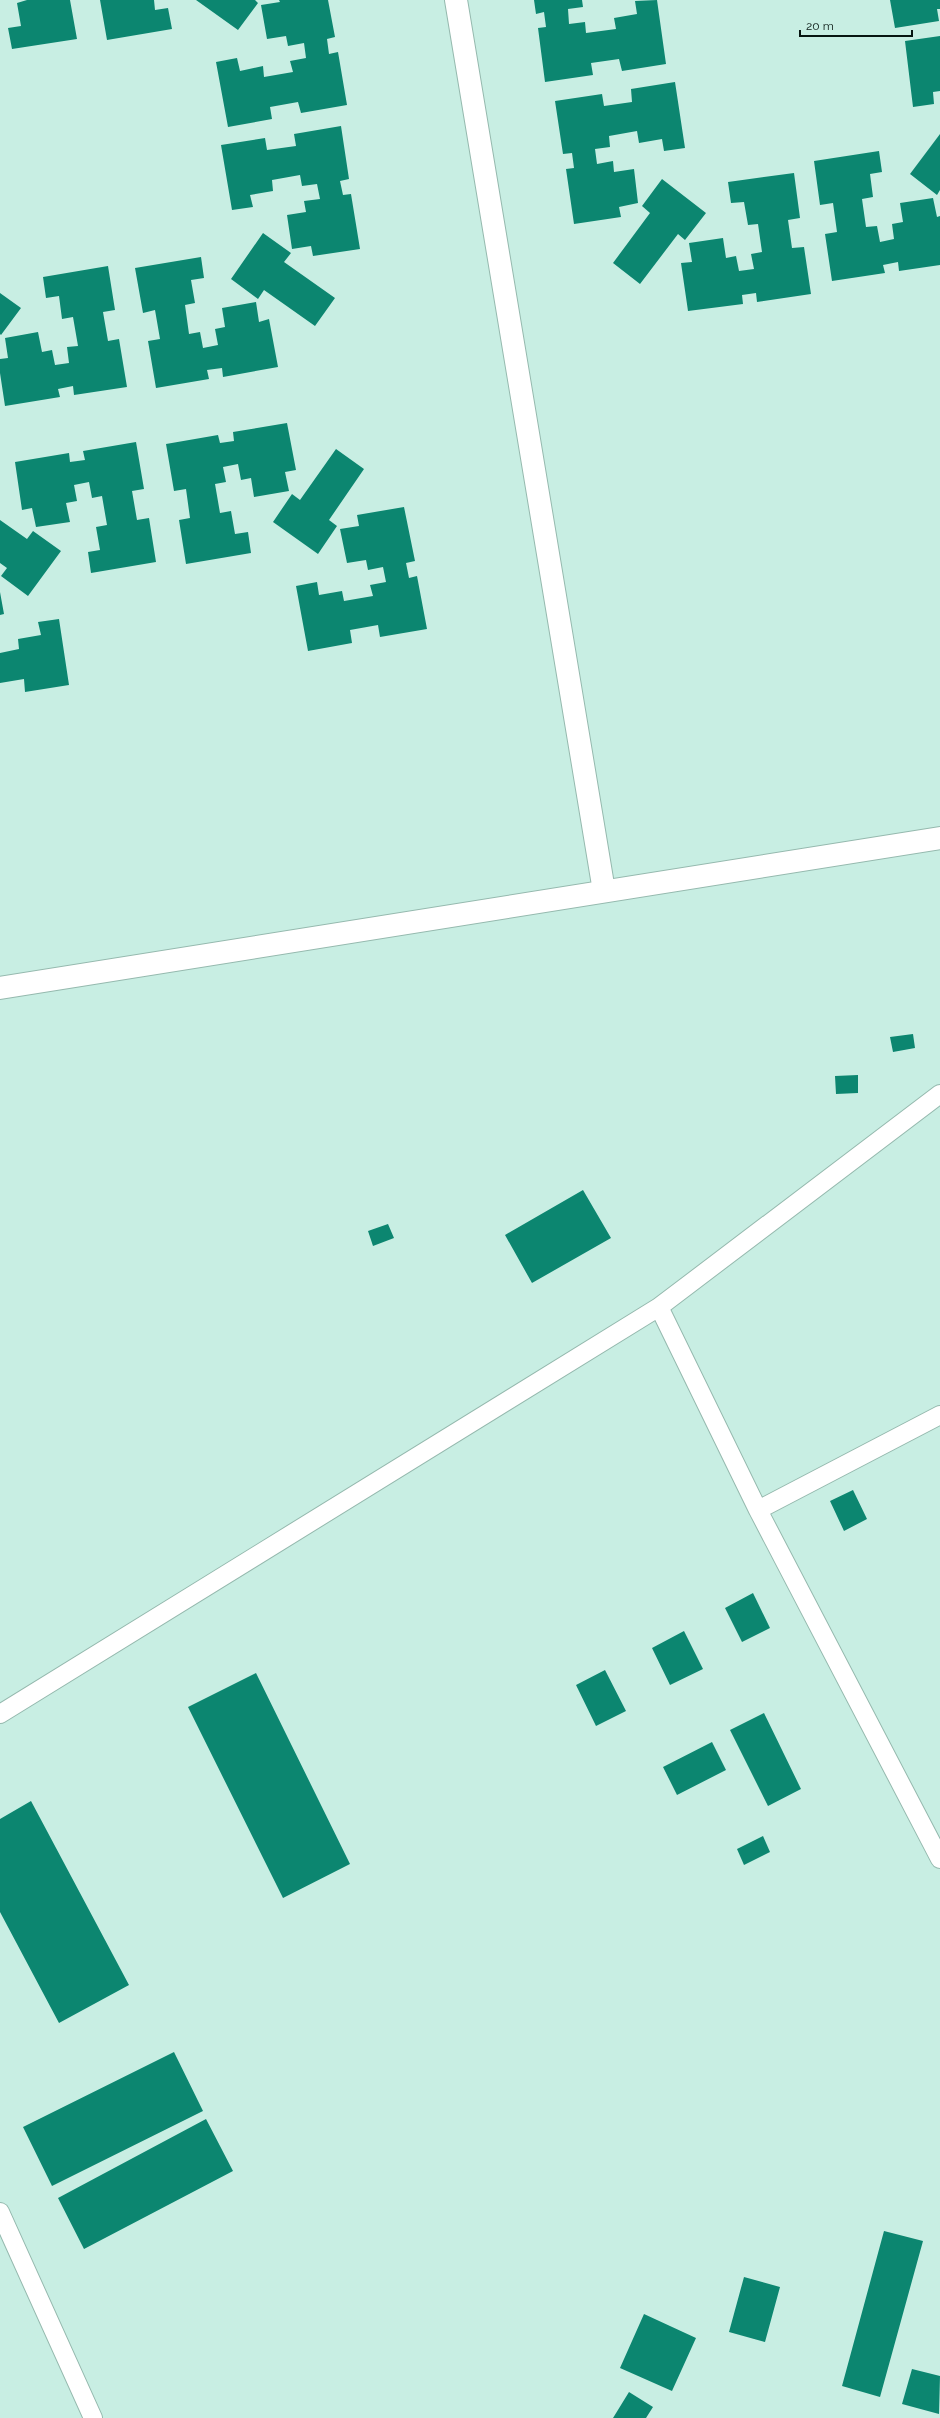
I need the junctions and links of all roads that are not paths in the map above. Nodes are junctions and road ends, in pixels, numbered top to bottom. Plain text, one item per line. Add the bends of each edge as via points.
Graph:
1 (456, 0) edge
2 (940, 838) edge
3 (604, 891) junction
4 (0, 988) edge
5 (940, 1094) edge
6 (659, 1307) junction
7 (940, 1416) edge
8 (758, 1510) junction
9 (0, 1714) edge
10 (940, 1859) edge
11 (0, 2212) edge
12 (93, 2418) edge

1 - 3 street
2 - 3 street
3 - 4 street
5 - 6 lane
6 - 8 lane
6 - 9 lane
7 - 8 lane
8 - 10 lane
11 - 12 lane

